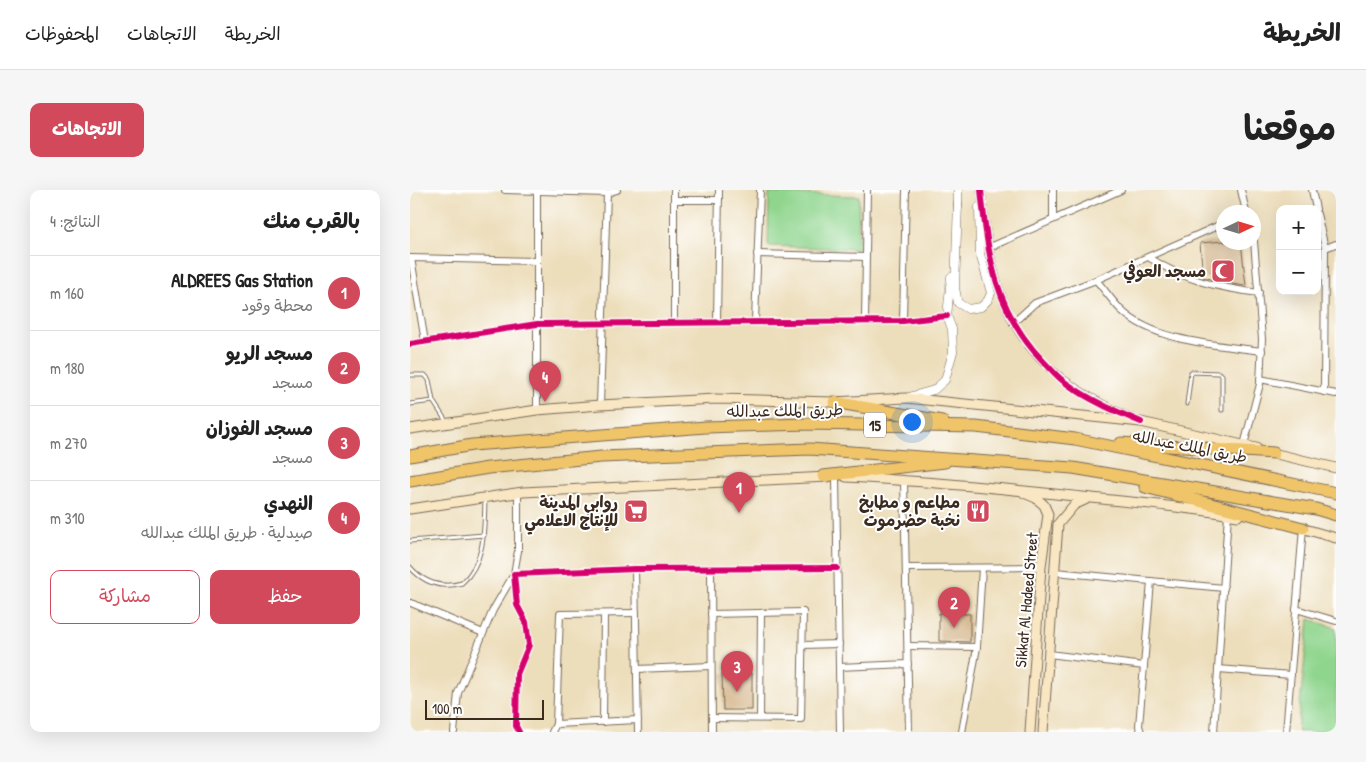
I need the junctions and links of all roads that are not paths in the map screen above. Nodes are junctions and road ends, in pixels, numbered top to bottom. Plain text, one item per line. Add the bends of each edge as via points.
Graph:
1 (504, 190) edge
2 (617, 190) edge
3 (674, 190) edge
4 (719, 190) edge
5 (760, 190) edge
6 (867, 190) edge
7 (906, 190) edge
8 (958, 190) edge
9 (980, 190) edge
10 (1052, 190) edge
11 (1121, 190) edge
12 (1241, 190) edge
13 (1312, 190) edge
14 (537, 191) edge
15 (607, 193) junction
16 (674, 200) junction
17 (719, 200) junction
18 (958, 203) junction
19 (1244, 205) edge
20 (1315, 205) edge
21 (1053, 218) junction
22 (1216, 228) edge
23 (1321, 231) edge
24 (1336, 244) edge
25 (988, 248) junction
26 (1325, 248) junction
27 (1255, 250) edge
28 (757, 254) junction
29 (866, 257) junction
30 (411, 258) edge
31 (1150, 258) junction
32 (537, 260) junction
33 (1096, 280) junction
34 (1259, 293) junction
35 (947, 316) junction
36 (903, 320) junction
37 (717, 321) junction
38 (755, 321) junction
39 (865, 321) junction
40 (603, 322) junction
41 (674, 322) junction
42 (1013, 323) junction
43 (537, 324) junction
44 (425, 342) junction
45 (410, 344) edge
46 (1262, 351) junction
47 (410, 375) edge
48 (1260, 379) junction
49 (1324, 392) junction
50 (1336, 394) edge
51 (906, 398) junction
52 (433, 401) junction
53 (834, 402) junction
54 (410, 404) edge
55 (1187, 404) dead end
56 (600, 405) junction
57 (537, 410) junction
58 (1222, 410) dead end
59 (1140, 422) junction
60 (448, 424) junction
61 (976, 427) junction
62 (410, 429) edge
63 (1074, 440) junction
64 (1244, 445) junction
65 (1274, 453) junction
66 (410, 456) edge
67 (975, 459) junction
68 (1073, 468) junction
69 (1336, 468) edge
70 (823, 476) junction
71 (836, 477) junction
72 (904, 480) junction
73 (410, 481) edge
74 (1014, 489) junction
75 (518, 493) junction
76 (1336, 493) edge
77 (1090, 497) junction
78 (485, 498) junction
79 (410, 509) edge
80 (1228, 514) junction
81 (1336, 515) edge
82 (1048, 523) junction
83 (1058, 524) junction
84 (1303, 528) junction
85 (484, 535) junction
86 (1336, 538) edge
87 (410, 541) edge
88 (410, 567) edge
89 (1041, 567) junction
90 (710, 568) junction
91 (837, 568) junction
92 (906, 568) junction
93 (982, 568) junction
94 (636, 569) junction
95 (1055, 572) junction
96 (514, 574) junction
97 (1151, 581) junction
98 (1224, 588) junction
99 (411, 603) edge
100 (1296, 609) junction
101 (636, 613) junction
102 (761, 613) junction
103 (604, 614) junction
104 (711, 614) junction
105 (1336, 621) edge
106 (483, 633) junction
107 (839, 644) junction
108 (804, 645) junction
109 (908, 646) junction
110 (977, 647) junction
111 (1049, 654) junction
112 (908, 664) junction
113 (711, 666) junction
114 (1144, 666) junction
115 (839, 667) junction
116 (637, 669) junction
117 (1218, 669) junction
118 (1291, 675) junction
119 (712, 718) junction
120 (760, 718) junction
121 (638, 720) junction
122 (603, 722) junction
123 (556, 724) junction
124 (454, 732) edge
125 (519, 732) edge
126 (552, 732) edge
127 (638, 732) edge
128 (712, 732) edge
129 (840, 732) edge
130 (909, 732) edge
131 (962, 732) edge
132 (1030, 732) edge
133 (1043, 732) edge
134 (1141, 732) edge
135 (1214, 732) edge
136 (1286, 732) edge

1 - 14 street
2 - 15 street
3 - 16 street
4 - 17 street
5 - 28 street
6 - 29 street
7 - 36 street
8 - 18 street
9 - 18 street via 980,254 991,292 981,307 968,309 958,303 955,288
9 - 25 street
10 - 21 street
11 - 21 street
12 - 19 street
13 - 20 street
14 - 15 street
14 - 32 street
15 - 40 street
16 - 17 street
16 - 41 street
17 - 37 street
18 - 35 street
21 - 25 street
22 - 31 street
23 - 26 street
24 - 26 street
25 - 42 street via 1004,306
26 - 49 street
27 - 34 street
28 - 29 street
28 - 38 street
29 - 39 street
30 - 32 street
30 - 44 street
31 - 33 street
31 - 34 street via 1189,279
32 - 43 street
33 - 42 street via 1035,302
33 - 46 street via 1122,311 1146,326 1188,340
34 - 46 street
35 - 36 street
35 - 51 street via 952,329 953,352 944,380 934,390
36 - 39 street
37 - 38 street
37 - 41 street
38 - 39 street
40 - 41 street
40 - 43 street
40 - 56 street
42 - 59 street via 1029,347 1064,382 1100,405
43 - 44 street
43 - 57 street
44 - 45 street
46 - 48 street
47 - 52 lane via 425,375
48 - 49 street
48 - 64 street
49 - 50 street
51 - 53 main road
51 - 59 main road
52 - 54 lane
52 - 60 lane
53 - 56 main road via 716,400
53 - 61 highway
55 - 58 lane via 1191,372 1219,373 1222,375
56 - 57 main road
57 - 60 main road
59 - 64 main road
60 - 62 main road
61 - 63 highway, طريق الملك عبدالله / 15
61 - 66 highway, طريق الملك عبدالله / 15 via 808,424 706,427 472,445
63 - 65 highway
63 - 76 highway, طريق الملك عبدالله / 15
64 - 65 main road
65 - 69 main road
67 - 68 highway, 15
67 - 70 highway
67 - 73 highway, 15 via 810,449 715,452 564,460
68 - 81 highway, 15
68 - 84 highway
70 - 71 main road
70 - 75 main road
71 - 72 main road
71 - 91 street
72 - 74 main road
72 - 92 street
74 - 77 main road
74 - 82 main road, Sikkat Al Hadeed Street via 1044,505
75 - 78 main road
75 - 96 street via 518,551
77 - 80 main road
77 - 83 main road, Sikkat Al Hadeed Street via 1074,505
78 - 79 main road
78 - 85 lane
80 - 84 main road
80 - 98 street
82 - 83 main road
82 - 89 main road, Sikkat Al Hadeed Street
83 - 95 main road, Sikkat Al Hadeed Street
84 - 86 main road
84 - 100 street
85 - 87 lane
85 - 88 lane via 476,565 462,583 439,586 427,582
89 - 93 street
89 - 132 main road, Sikkat Al Hadeed Street
90 - 91 street
90 - 94 street
90 - 104 street
91 - 107 street
92 - 93 street
92 - 109 street
93 - 110 street
94 - 96 street
94 - 101 street
95 - 97 street
95 - 111 main road, Sikkat Al Hadeed Street
96 - 106 street
96 - 125 street via 517,605 526,622 529,645 517,674 516,726
97 - 98 street
97 - 114 street
98 - 117 street
99 - 106 street
100 - 105 street
100 - 118 street
101 - 103 street
101 - 116 street
102 - 104 street
102 - 108 street via 803,612
102 - 120 street
103 - 122 street
103 - 123 street via 560,614
104 - 113 street
106 - 124 street via 458,693
107 - 108 street
107 - 115 street
108 - 120 street via 801,719
109 - 110 street
109 - 112 street
110 - 131 street
111 - 114 street
111 - 133 main road, Sikkat Al Hadeed Street
112 - 115 street
112 - 130 street
113 - 116 street
113 - 119 street
114 - 134 street
115 - 129 street
116 - 121 street
117 - 118 street
117 - 135 street
118 - 136 street
119 - 120 street
119 - 128 street
121 - 122 street
121 - 127 street
122 - 123 street
123 - 126 street

